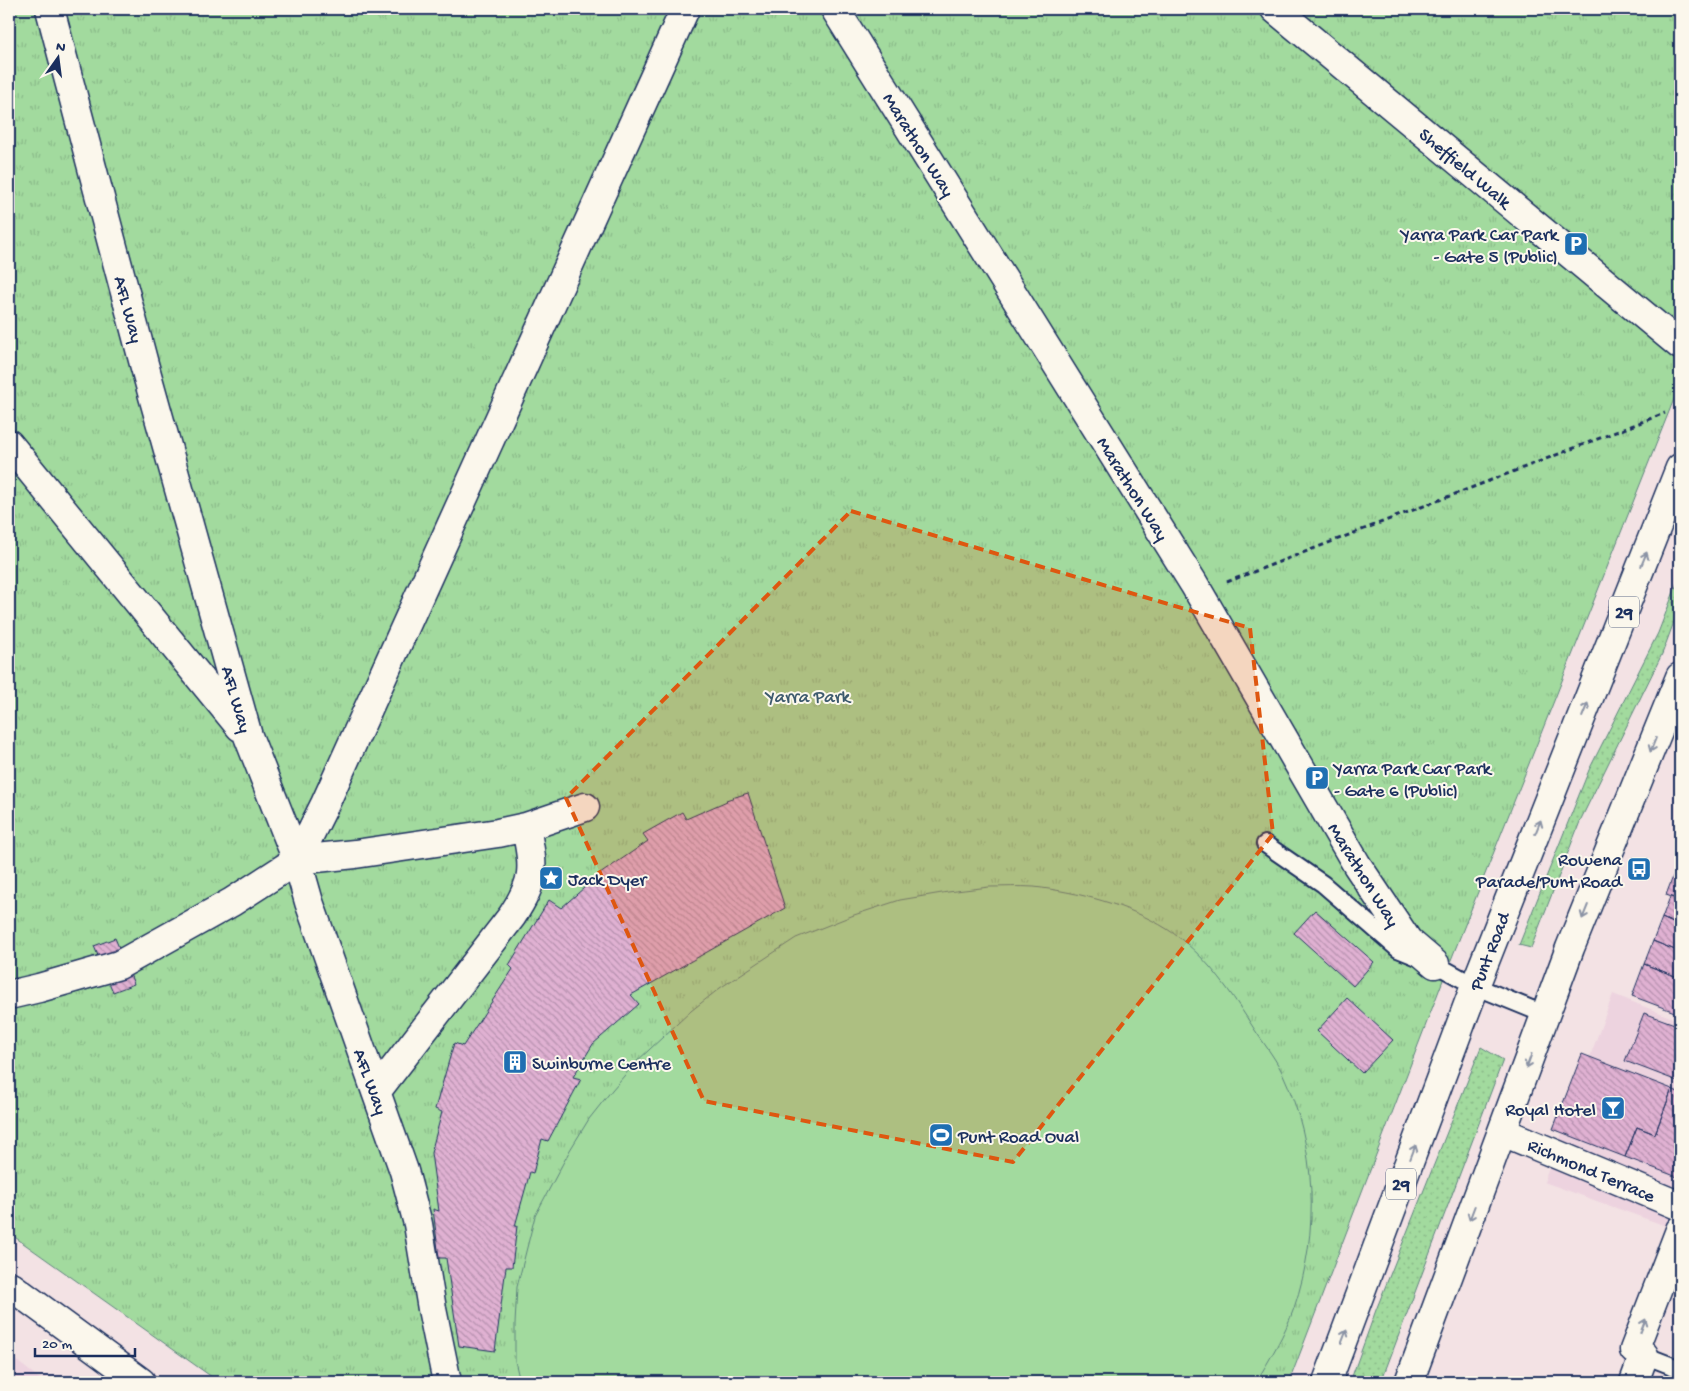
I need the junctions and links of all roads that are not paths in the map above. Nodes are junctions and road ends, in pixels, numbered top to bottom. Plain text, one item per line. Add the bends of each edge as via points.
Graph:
1 (50, 9) edge
2 (685, 9) edge
3 (835, 9) edge
4 (1275, 9) edge
5 (1680, 345) edge
6 (9, 444) edge
7 (1680, 468) edge
8 (1680, 677) edge
9 (248, 736) junction
10 (585, 807) dead end
11 (526, 827) junction
12 (1265, 844) dead end
13 (297, 860) junction
14 (1435, 964) junction
15 (1474, 986) junction
16 (9, 995) edge
17 (1546, 1015) junction
18 (376, 1092) junction
19 (1503, 1132) junction
20 (1680, 1206) edge
21 (1680, 1230) edge
22 (9, 1285) edge
23 (1644, 1354) junction
24 (1680, 1369) edge
25 (141, 1382) edge
26 (446, 1382) edge
27 (1327, 1382) edge
28 (1409, 1382) edge
29 (1634, 1382) edge

1 - 9 main road, AFL Way
2 - 13 main road
3 - 14 main road, Marathon Way via 1199,593 1357,865 1408,941
4 - 5 main road, Sheffield Walk
6 - 9 main road
15 -> 7 main road, Punt Road / 29
8 -> 17 main road
9 - 13 main road, AFL Way
10 - 11 main road
11 - 13 main road
11 - 18 main road via 532,871 522,900
12 - 14 lane via 1323,884 1398,949
13 - 16 main road via 232,902 119,964
13 - 18 main road, AFL Way
14 - 15 lane
15 - 17 lane
27 -> 15 main road, Punt Road / 29
17 -> 19 main road
18 - 26 main road, AFL Way via 404,1170 418,1224
19 - 20 main road, Richmond Terrace
19 -> 28 main road
23 -> 21 main road via 1634,1350
22 - 25 main road
23 - 24 lane
23 - 29 main road

